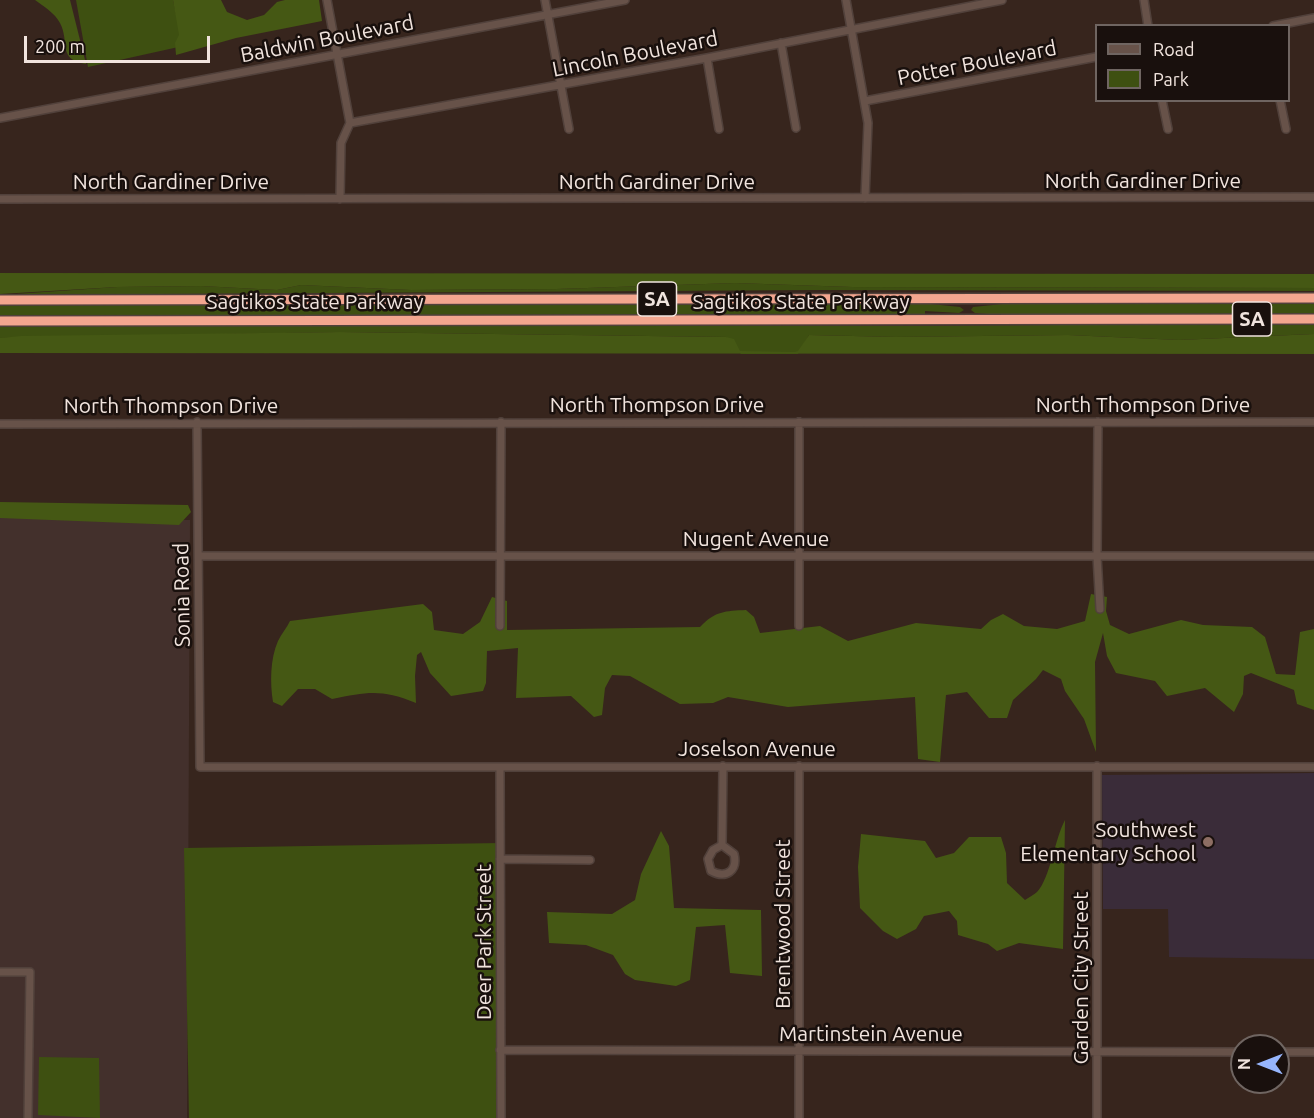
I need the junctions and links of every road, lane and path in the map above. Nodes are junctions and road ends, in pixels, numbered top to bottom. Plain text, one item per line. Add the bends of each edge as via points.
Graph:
1 (327, 0) edge
2 (545, 0) edge
3 (625, 0) edge
4 (846, 0) edge
5 (1002, 0) edge
6 (1144, 0) edge
7 (548, 14) junction
8 (1314, 18) edge
9 (1148, 24) edge
10 (1283, 24) edge
11 (851, 29) junction
12 (781, 43) junction
13 (336, 53) junction
14 (1095, 57) edge
15 (707, 58) junction
16 (561, 85) junction
17 (865, 101) junction
18 (1162, 102) edge
19 (1281, 102) edge
20 (0, 118) edge
21 (350, 123) junction
22 (796, 128) dead end
23 (569, 129) dead end
24 (719, 129) dead end
25 (1167, 129) dead end
26 (1286, 129) dead end
27 (1314, 197) edge
28 (865, 198) junction
29 (0, 199) edge
30 (340, 199) junction
31 (1314, 298) edge
32 (0, 300) edge
33 (1314, 319) edge
34 (0, 321) edge
35 (197, 422) junction
36 (501, 422) junction
37 (799, 422) junction
38 (1098, 422) junction
39 (1314, 422) edge
40 (0, 424) edge
41 (199, 556) junction
42 (799, 556) junction
43 (1097, 556) junction
44 (1314, 556) edge
45 (501, 557) junction
46 (1100, 609) dead end
47 (799, 626) dead end
48 (500, 627) dead end
49 (500, 766) junction
50 (723, 766) junction
51 (799, 766) junction
52 (1097, 766) junction
53 (200, 767) joint
54 (1314, 767) edge
55 (722, 845) junction
56 (500, 859) junction
57 (590, 860) dead end
58 (0, 972) edge
59 (500, 1050) junction
60 (799, 1050) junction
61 (1098, 1051) junction
62 (1230, 1052) edge
63 (1290, 1052) edge
64 (1314, 1052) edge
65 (28, 1118) edge
66 (501, 1118) edge
67 (799, 1118) edge
68 (1098, 1118) edge

1 - 13 street
2 - 7 street
3 - 7 street, Baldwin Boulevard
4 - 11 street
5 - 11 street, Lincoln Boulevard
6 - 9 street
7 - 13 street, Baldwin Boulevard
7 - 16 street
8 - 10 street
11 - 12 street, Lincoln Boulevard
11 - 17 street
12 - 15 street, Lincoln Boulevard
12 - 22 street
13 - 20 street, Baldwin Boulevard
13 - 21 street
14 - 17 street, Potter Boulevard
15 - 16 street, Lincoln Boulevard
15 - 24 street
16 - 21 street, Lincoln Boulevard
16 - 23 street
17 - 28 street
18 - 25 street
19 - 26 street
21 - 30 street via 340,143
27 - 28 street, North Gardiner Drive
28 - 30 street, North Gardiner Drive
29 - 30 street, North Gardiner Drive
31 - 32 highway, Sagtikos State Parkway / SA
33 - 34 highway, Sagtikos State Parkway / SA
35 - 36 street, North Thompson Drive
35 - 40 street, North Thompson Drive
35 - 41 street, Sonia Road
36 - 37 street, North Thompson Drive
36 - 45 street
37 - 38 street, North Thompson Drive
37 - 42 street
38 - 39 street, North Thompson Drive
38 - 43 street
41 - 45 street, Nugent Avenue
41 - 53 street, Sonia Road
42 - 43 street, Nugent Avenue
42 - 45 street, Nugent Avenue
42 - 47 street
43 - 44 street, Nugent Avenue
43 - 46 street
45 - 48 street
49 - 50 street, Joselson Avenue
49 - 53 street, Joselson Avenue
49 - 56 street, Deer Park Street
50 - 51 street, Joselson Avenue
50 - 55 street
51 - 52 street, Joselson Avenue
51 - 60 street, Brentwood Street
52 - 54 street, Joselson Avenue
52 - 61 street, Garden City Street
55 - 55 street via 708,859 711,871 721,875 733,869 736,860
56 - 57 street
56 - 59 street, Deer Park Street
58 - 65 street via 30,972
59 - 60 street, Martinstein Avenue
59 - 66 street, Deer Park Street
60 - 61 street, Martinstein Avenue
60 - 67 street, Brentwood Street
61 - 62 street, Martinstein Avenue
61 - 68 street, Garden City Street
63 - 64 street

